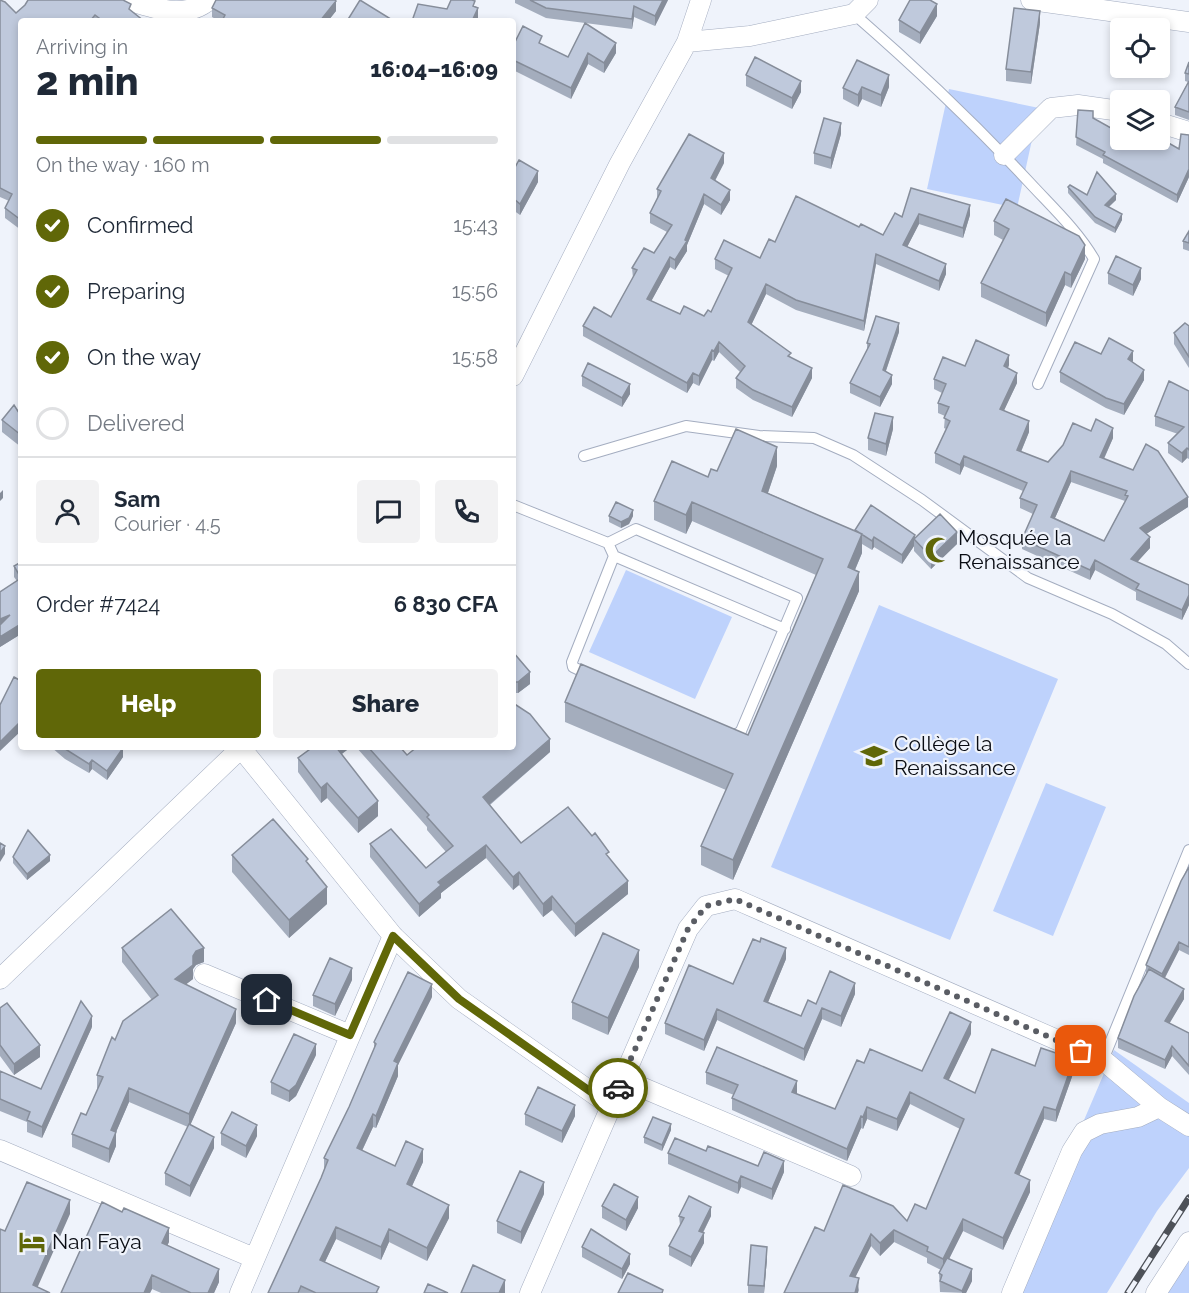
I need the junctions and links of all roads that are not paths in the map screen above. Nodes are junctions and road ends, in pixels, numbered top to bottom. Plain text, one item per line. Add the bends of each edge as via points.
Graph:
1 (128, 0) edge
2 (209, 0) edge
3 (701, 0) edge
4 (1030, 0) edge
5 (861, 7) edge
6 (1189, 22) edge
7 (687, 42) junction
8 (1110, 110) edge
9 (1170, 126) edge
10 (1189, 132) edge
11 (1004, 155) junction
12 (516, 370) edge
13 (1038, 384) dead end
14 (584, 456) dead end
15 (516, 506) edge
16 (608, 543) junction
17 (614, 556) junction
18 (785, 629) junction
19 (1189, 664) edge
20 (597, 678) edge
21 (722, 730) edge
22 (239, 750) edge
23 (244, 750) edge
24 (1189, 850) edge
25 (393, 936) junction
26 (204, 974) dead end
27 (0, 979) edge
28 (350, 1035) junction
29 (1102, 1060) junction
30 (622, 1079) junction
31 (611, 1106) junction
32 (1159, 1107) junction
33 (1189, 1126) edge
34 (0, 1150) edge
35 (851, 1176) dead end
36 (1189, 1242) edge
37 (254, 1258) junction
38 (240, 1293) edge
39 (530, 1293) edge
40 (1012, 1293) edge
41 (1156, 1293) edge

1 - 2 street via 167,12 202,6
3 - 7 street
4 - 6 street
5 - 7 street via 750,36
5 - 11 lane
7 - 12 street via 620,163
8 - 11 street via 1078,105 1051,108
9 - 10 street
11 - 13 lane via 1083,240 1094,259
14 - 19 lane via 686,426 759,436 814,438 853,455 922,500 1028,578 1112,614 1166,644
15 - 16 lane
16 - 17 lane
16 - 18 lane via 636,529 795,596 797,600
17 - 18 lane
17 - 20 lane via 572,662 573,668
18 - 21 lane via 741,731 731,735
22 - 27 street
23 - 25 street
24 - 29 lane
25 - 28 street
25 - 31 street via 459,999
26 - 28 street
28 - 37 street
29 - 30 street via 735,899 706,906 688,929
29 - 32 street
30 - 31 street
30 - 35 street
31 - 39 street
32 - 33 street
32 - 40 street via 1084,1132 1072,1151
34 - 37 street
36 - 41 street
37 - 38 street

